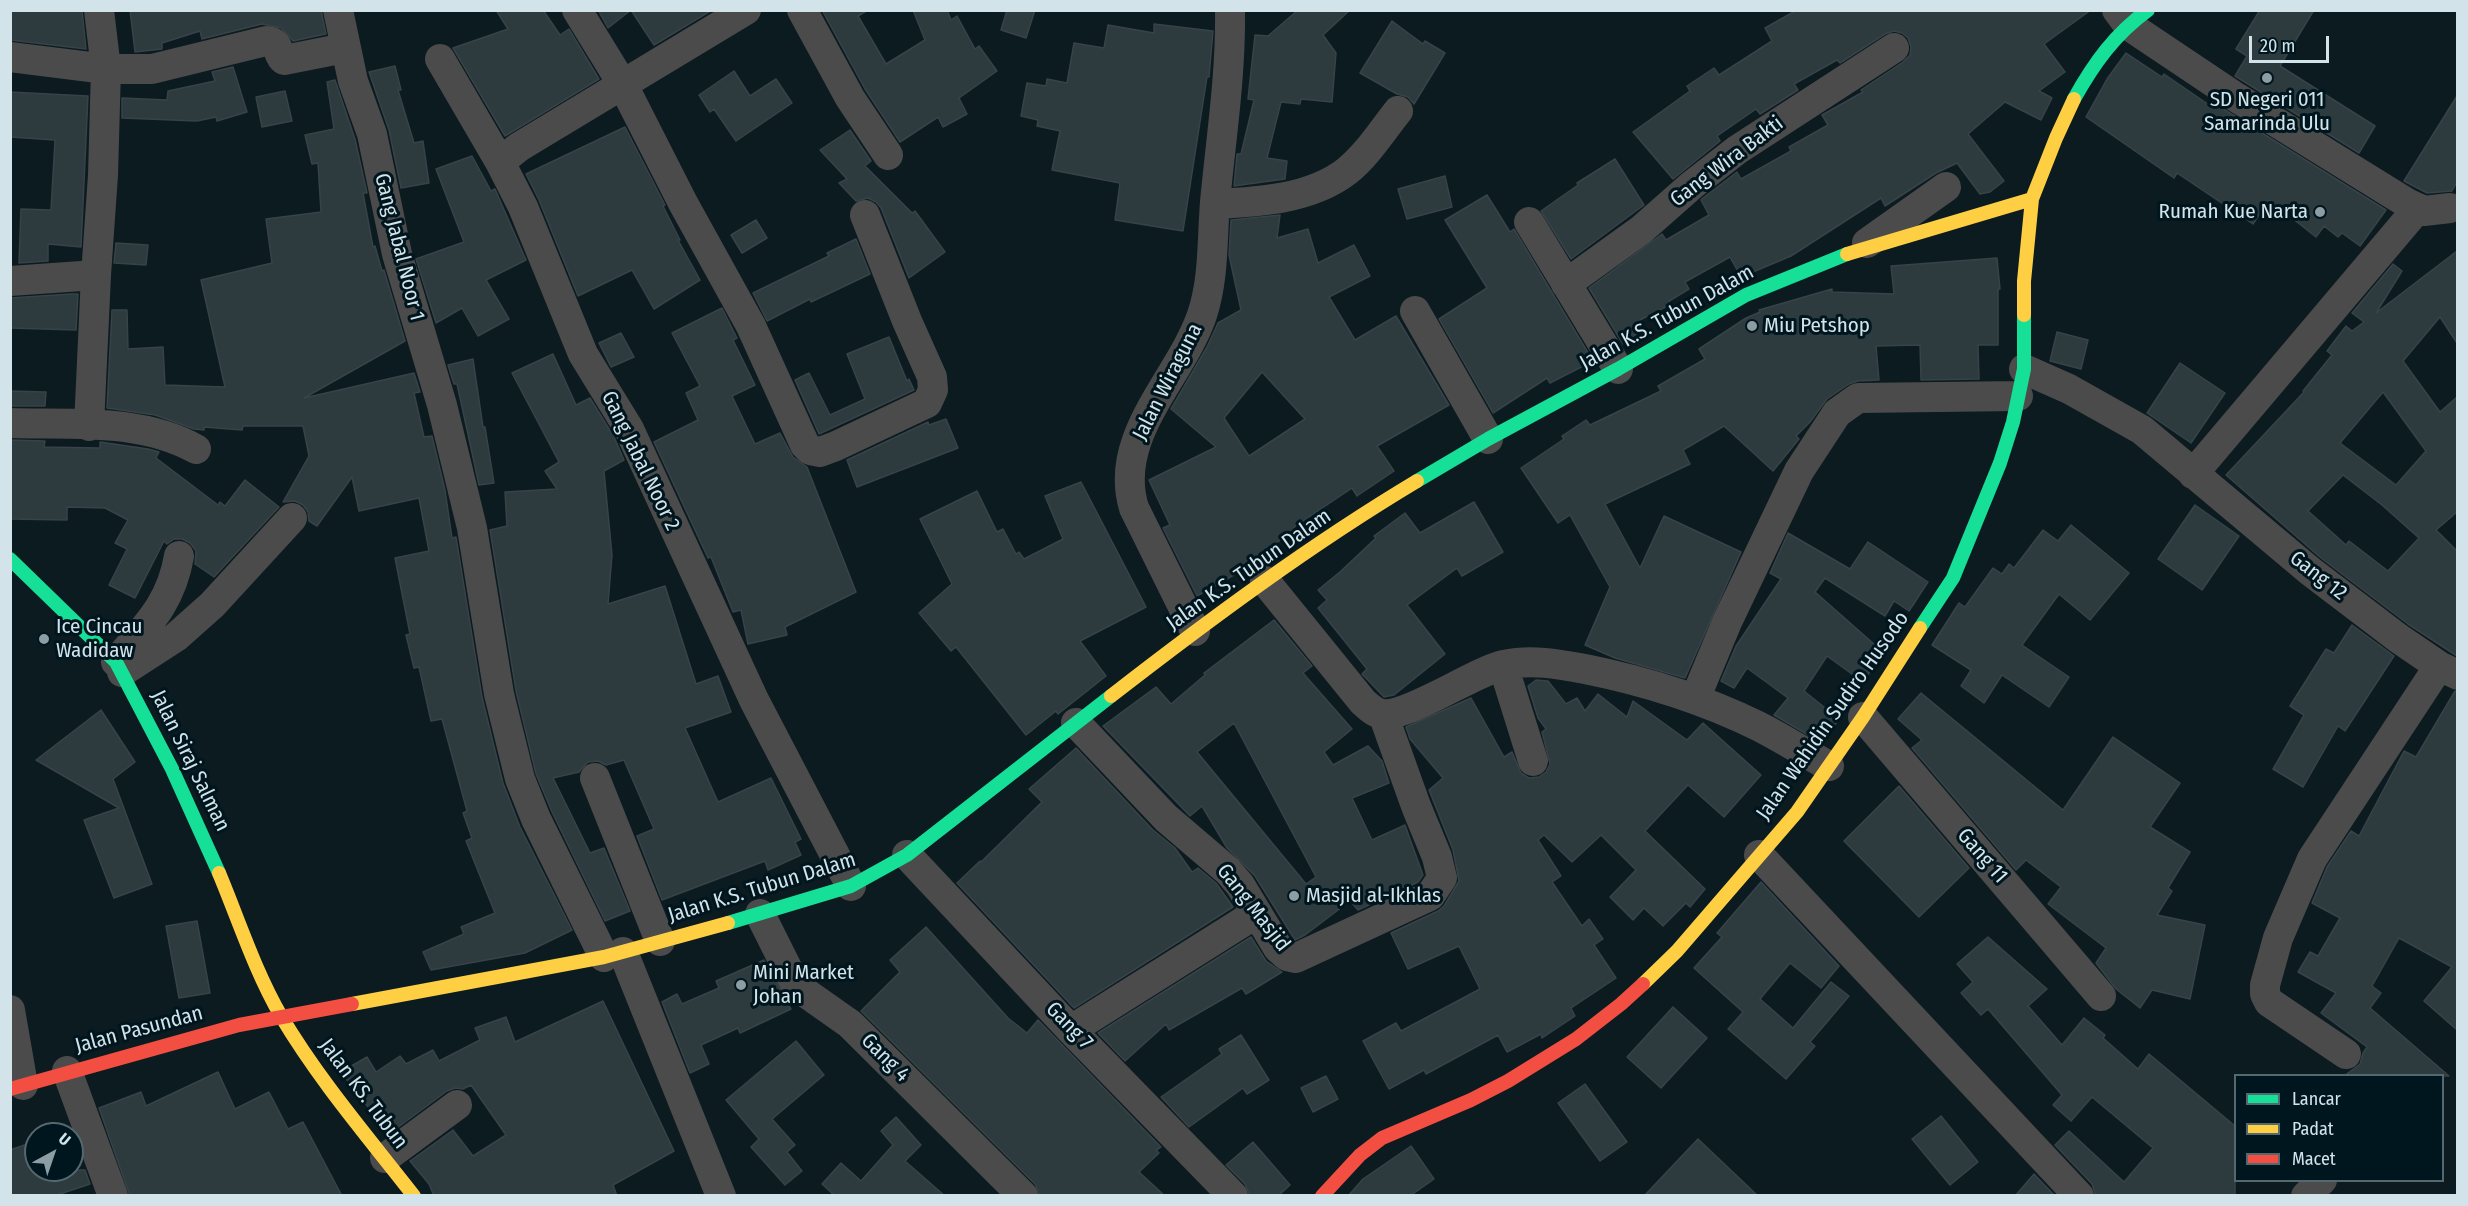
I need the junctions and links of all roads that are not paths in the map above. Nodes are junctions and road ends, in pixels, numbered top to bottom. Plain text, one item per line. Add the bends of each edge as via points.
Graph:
1 (99, 10) edge
2 (338, 10) edge
3 (577, 10) edge
4 (746, 10) edge
5 (802, 10) edge
6 (1227, 11) edge
7 (2131, 15) edge
8 (345, 48) junction
9 (1894, 48) dead end
10 (10, 57) edge
11 (440, 58) dead end
12 (106, 69) junction
13 (623, 85) junction
14 (1398, 111) dead end
15 (888, 155) dead end
16 (500, 162) junction
17 (1946, 187) dead end
18 (2032, 199) junction
19 (1215, 204) junction
20 (2418, 208) junction
21 (2455, 208) edge
22 (865, 215) dead end
23 (1529, 222) dead end
24 (1860, 248) junction
25 (96, 275) junction
26 (10, 280) edge
27 (1566, 284) junction
28 (1415, 311) dead end
29 (1618, 369) junction
30 (2021, 382) junction
31 (10, 423) edge
32 (88, 426) junction
33 (1488, 439) junction
34 (196, 449) dead end
35 (2189, 471) junction
36 (292, 518) dead end
37 (179, 556) dead end
38 (10, 559) edge
39 (1265, 581) junction
40 (1195, 631) junction
41 (1503, 665) junction
42 (119, 667) junction
43 (2448, 671) edge
44 (1695, 699) junction
45 (1383, 714) junction
46 (1863, 717) junction
47 (1076, 723) junction
48 (1533, 761) dead end
49 (1829, 766) junction
50 (595, 778) dead end
51 (907, 855) junction
52 (1759, 855) junction
53 (851, 886) junction
54 (1257, 913) junction
55 (760, 915) junction
56 (660, 941) junction
57 (613, 955) junction
58 (2101, 996) dead end
59 (10, 1010) edge
60 (280, 1015) junction
61 (1071, 1030) junction
62 (2346, 1054) dead end
63 (67, 1071) junction
64 (17, 1087) edge
65 (457, 1105) dead end
66 (385, 1158) junction
67 (2320, 1182) edge
68 (113, 1196) edge
69 (414, 1196) edge
70 (721, 1196) edge
71 (1023, 1196) edge
72 (1233, 1196) edge
73 (1322, 1196) edge
74 (2079, 1196) edge
75 (2306, 1196) edge

1 - 12 street
2 - 8 street, Gang Jabal Noor 1
3 - 13 street
4 - 13 street
5 - 15 street via 841,84
6 - 19 street, Jalan Wiraguna via 1230,60
7 - 18 street via 2103,52 2064,118
7 - 20 street via 2234,96
8 - 12 street via 284,60 277,45 266,41 152,69
8 - 57 street, Gang Jabal Noor 1 via 372,134 397,254 462,484 499,694 520,779 536,819
9 - 27 street, Gang Wira Bakti via 1737,150 1641,230
10 - 12 street
11 - 16 street, Gang Jabal Noor 2
12 - 25 street
13 - 16 street
13 - 22 street via 751,326 805,445 813,452 836,446 927,403 933,390 932,377
14 - 19 street via 1364,155 1332,182 1285,196
16 - 53 street, Gang Jabal Noor 2 via 523,207 583,354 635,442 754,700
17 - 24 street
18 - 24 street, Jalan K.S. Tubun Dalam
18 - 30 street, Jalan Wahidin Sudiro Husodo via 2024,281
19 - 40 street, Jalan Wiraguna via 1211,272 1203,314 1144,423 1128,474 1134,508
20 - 21 street
20 - 35 street
23 - 27 street
24 - 29 street, Jalan K.S. Tubun Dalam via 1746,296
25 - 26 street
25 - 32 street
27 - 29 street
28 - 33 street
29 - 33 street, Jalan K.S. Tubun Dalam
30 - 35 street, Gang 12 via 2112,412 2142,430
30 - 44 street via 1858,398 1837,413 1799,471 1726,622
30 - 46 street, Jalan Wahidin Sudiro Husodo via 2000,463 1953,578
31 - 32 street
32 - 34 street via 153,431
33 - 39 street, Jalan K.S. Tubun Dalam
35 - 43 street, Gang 12 via 2310,571
36 - 42 street via 212,605 176,637
37 - 42 street via 167,599
38 - 42 street, Jalan Siraj Salman
39 - 40 street, Jalan K.S. Tubun Dalam
39 - 45 street via 1358,697
40 - 47 street, Jalan K.S. Tubun Dalam
41 - 44 street via 1557,664 1620,676
41 - 45 street via 1403,710
41 - 48 street
42 - 60 street, Jalan Siraj Salman via 202,831
43 - 62 street via 2312,859 2278,938 2265,985 2270,1002
44 - 49 street via 1758,726
45 - 54 street, Gang Masjid via 1442,878 1430,896 1296,958 1278,948
46 - 49 street, Jalan Wahidin Sudiro Husodo
46 - 58 street, Gang 11
47 - 51 street, Jalan K.S. Tubun Dalam
47 - 54 street, Gang Masjid via 1166,818 1228,871
49 - 52 street, Jalan Wahidin Sudiro Husodo via 1797,812
50 - 56 street
51 - 53 street, Jalan K.S. Tubun Dalam
51 - 61 street, Gang 7
52 - 73 street, Jalan Wahidin Sudiro Husodo via 1677,951 1601,1020 1508,1081 1382,1138 1360,1155
52 - 74 street
53 - 55 street, Jalan K.S. Tubun Dalam
54 - 61 street
55 - 56 street, Jalan K.S. Tubun Dalam
55 - 71 street, Gang 4 via 796,986 863,1035
56 - 57 street, Jalan K.S. Tubun Dalam
57 - 60 street, Jalan K.S. Tubun Dalam
57 - 70 street, Gang Jabal Noor 1
59 - 64 street
60 - 63 street, Jalan Pasundan
60 - 66 street, Jalan KS. Tubun via 320,1075
61 - 72 street, Gang 7
63 - 64 street, Jalan Pasundan
63 - 68 street
65 - 66 street
66 - 69 street, Jalan KS. Tubun
67 - 75 street

